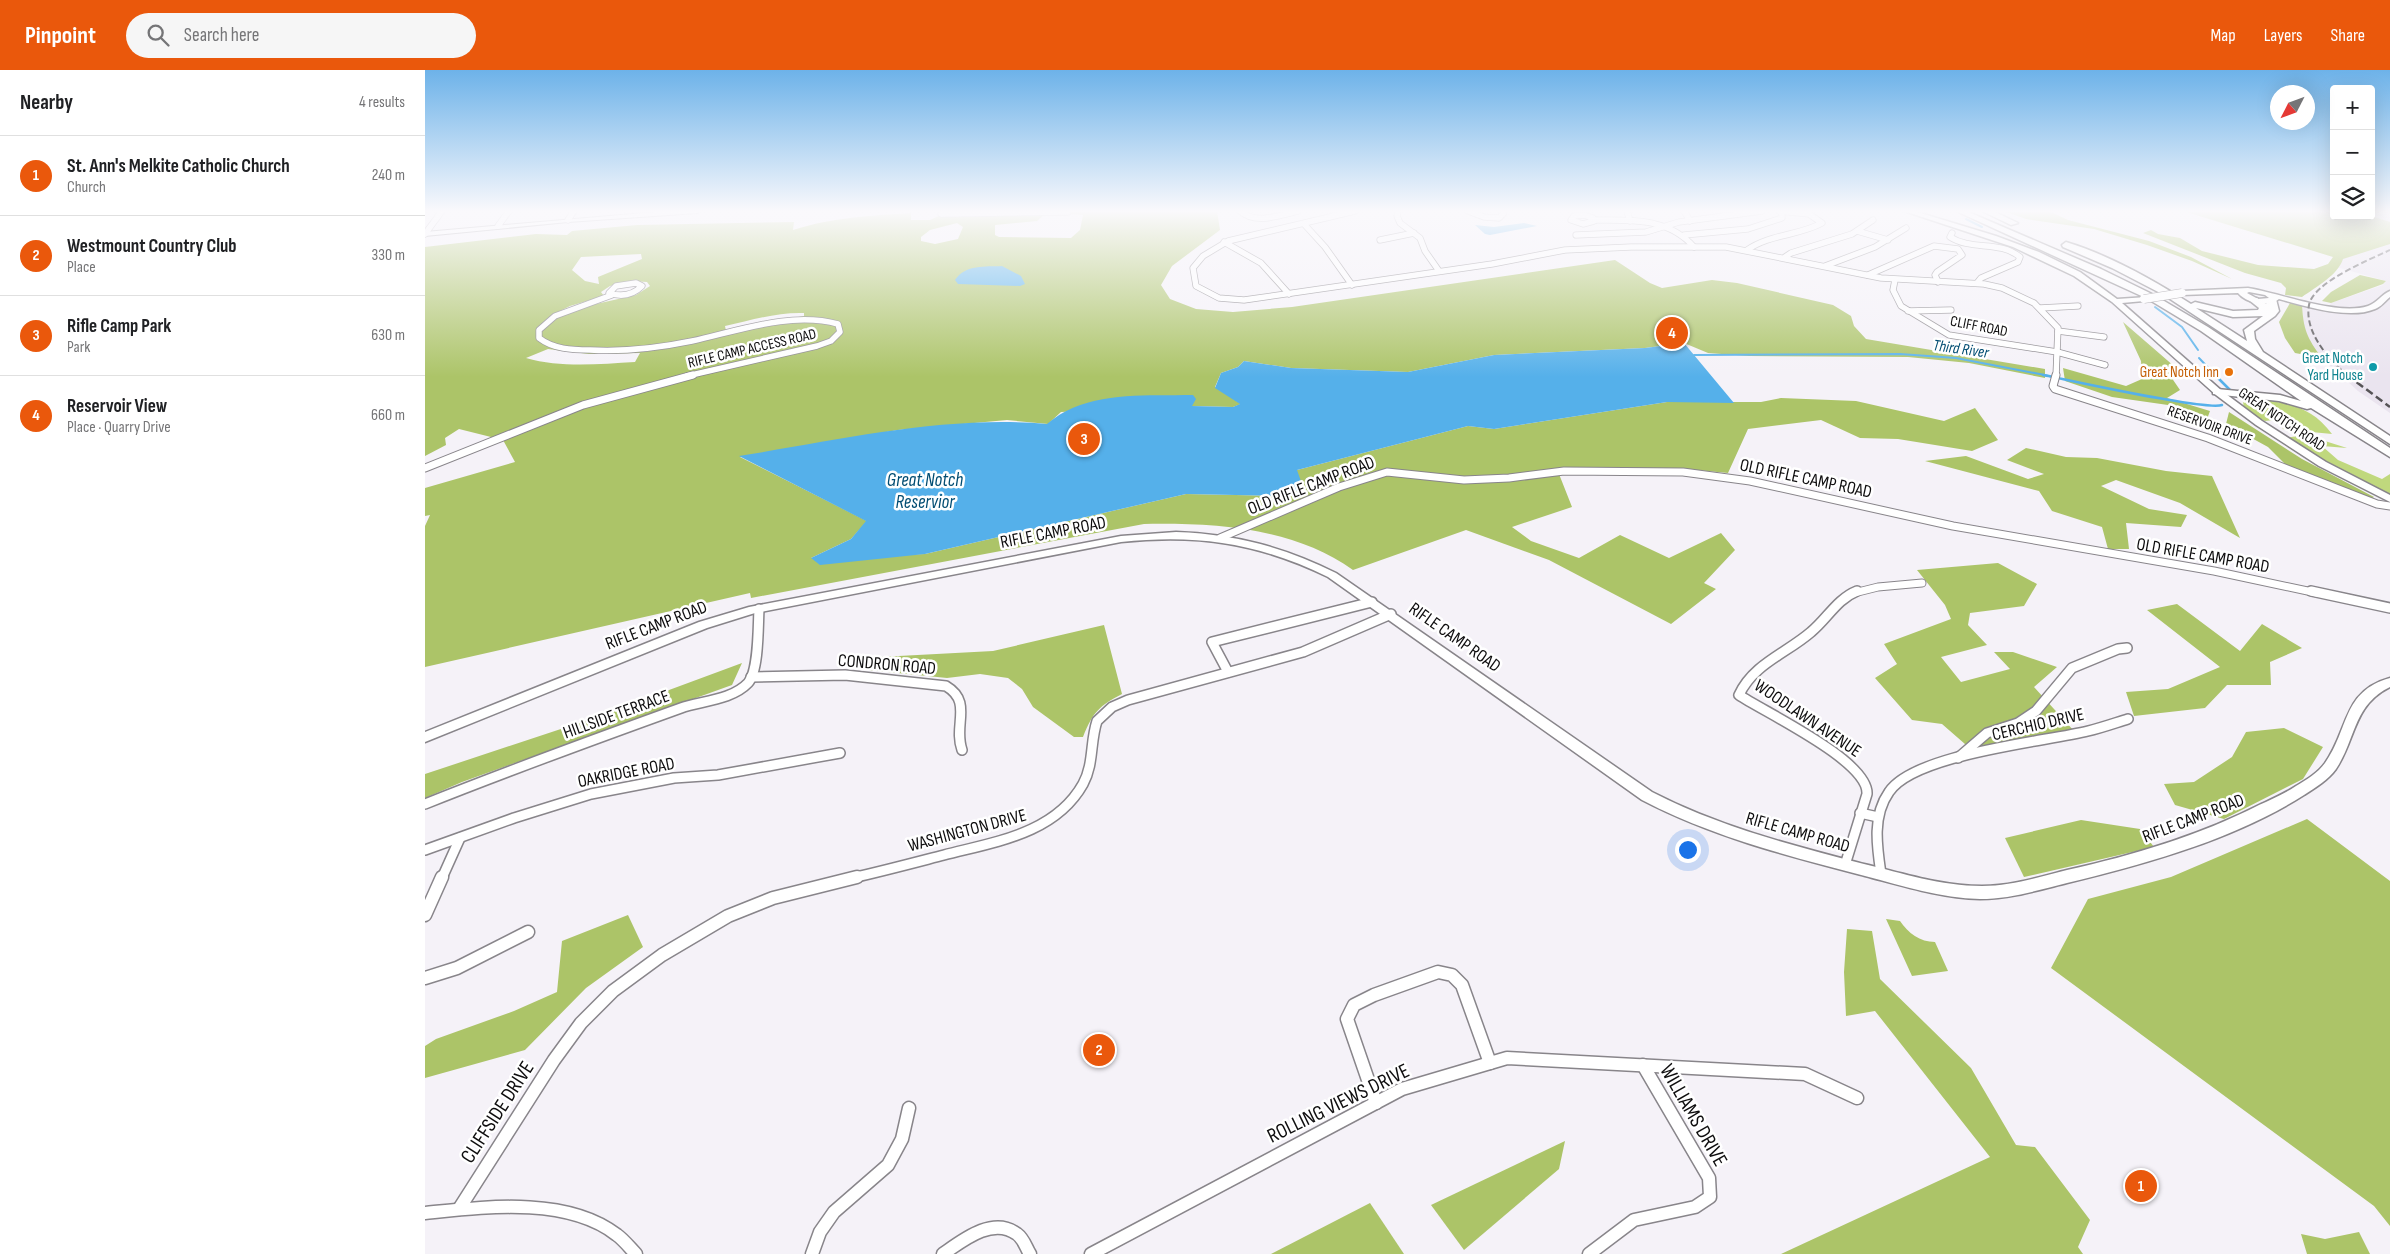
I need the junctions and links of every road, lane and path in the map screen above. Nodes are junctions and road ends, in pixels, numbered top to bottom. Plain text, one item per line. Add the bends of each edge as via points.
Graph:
1 (1194, 266) edge
2 (1263, 266) edge
3 (1339, 266) edge
4 (1436, 266) edge
5 (1475, 266) edge
6 (1825, 266) edge
7 (1888, 266) edge
8 (1945, 266) edge
9 (2008, 266) edge
10 (2063, 266) edge
11 (2088, 266) edge
12 (2113, 266) edge
13 (1439, 271) junction
14 (1868, 275) junction
15 (1895, 280) junction
16 (1938, 282) junction
17 (1977, 283) junction
18 (1352, 285) junction
19 (2390, 293) edge
20 (1289, 294) junction
21 (612, 295) junction
22 (2177, 295) junction
23 (2249, 296) junction
24 (2273, 298) junction
25 (2115, 301) junction
26 (2078, 306) dead end
27 (2040, 308) junction
28 (1951, 310) dead end
29 (1908, 311) junction
30 (2058, 331) junction
31 (2103, 337) dead end
32 (2057, 352) junction
33 (2263, 356) junction
34 (2105, 365) dead end
35 (2217, 392) junction
36 (2241, 396) junction
37 (2235, 406) junction
38 (2336, 420) junction
39 (2390, 441) edge
40 (2390, 453) edge
41 (425, 468) edge
42 (2390, 499) edge
43 (2390, 506) edge
44 (1220, 538) junction
45 (1922, 583) dead end
46 (1372, 602) junction
47 (2390, 608) edge
48 (759, 609) junction
49 (1391, 614) junction
50 (2127, 648) dead end
51 (1228, 672) junction
52 (751, 677) junction
53 (2390, 682) edge
54 (2128, 719) dead end
55 (425, 737) edge
56 (962, 750) dead end
57 (840, 753) dead end
58 (1956, 759) junction
59 (425, 804) edge
60 (1860, 813) junction
61 (1879, 817) junction
62 (460, 838) junction
63 (425, 850) edge
64 (1845, 865) junction
65 (1881, 874) junction
66 (425, 915) edge
67 (528, 932) dead end
68 (425, 978) edge
69 (571, 1037) joint
70 (1490, 1062) junction
71 (1643, 1065) junction
72 (1857, 1098) dead end
73 (1376, 1103) junction
74 (909, 1108) dead end
75 (459, 1209) junction
76 (425, 1213) edge
77 (637, 1254) edge
78 (812, 1254) edge
79 (943, 1254) edge
80 (1030, 1254) edge
81 (1091, 1254) edge
82 (1589, 1254) edge

1 - 20 street via 1196,286 1208,296 1244,300
2 - 20 street
3 - 18 street
4 - 13 street
5 - 13 street
6 - 14 street
7 - 14 street
8 - 16 street via 1935,275
9 - 17 street via 1981,278
10 - 25 street, GREAT NOTCH ROAD
11 - 38 highway via 2148,296 2212,335
12 - 22 highway
13 - 18 street
14 - 15 street
15 - 16 street
15 - 29 street, CLIFF ROAD via 1895,298
16 - 17 street
17 - 27 street via 2013,291
18 - 20 street
19 - 24 street via 2376,305 2364,309
21 - 21 street via 633,293 643,286 636,283 621,285 609,290
21 - 41 street, RIFLE CAMP ACCESS ROAD via 554,316 541,326 539,338 556,347 618,351 813,319 832,321 838,324 840,332 831,341 817,346 606,398
22 - 23 street via 2222,292
22 - 23 highway via 2208,309 2240,315 2264,312 2264,307
22 - 25 street, bridge
22 - 33 highway
23 - 24 street
23 - 24 street via 2255,290
24 - 33 highway via 2272,314 2249,330 2251,339
25 - 35 street, GREAT NOTCH ROAD
26 - 27 street
27 - 30 street
28 - 29 street
29 - 32 street, CLIFF ROAD via 1949,335
30 - 31 street
30 - 32 street
32 - 34 street, CLIFF ROAD
32 - 43 street, RESERVOIR DRIVE via 2055,389 2208,438 2377,504
33 - 39 highway
35 - 36 highway
35 - 37 street, GREAT NOTCH ROAD
36 - 37 highway
36 - 38 highway via 2287,400
37 - 42 street, GREAT NOTCH ROAD via 2307,455
38 - 40 highway
44 - 46 street, RIFLE CAMP ROAD via 1264,546 1296,557 1332,575
44 - 47 street, OLD RIFLE CAMP ROAD via 1339,488 1387,472 1464,480 1564,471 1683,472 1749,481 1953,526 2214,571
44 - 48 street, RIFLE CAMP ROAD via 1174,535 1121,538
45 - 60 street, WOODLAWN AVENUE via 1851,593 1812,632 1751,676 1739,695 1802,731 1863,774 1867,788
46 - 49 street, RIFLE CAMP ROAD
46 - 51 street via 1212,642
48 - 52 street
48 - 55 street, RIFLE CAMP ROAD via 703,625
49 - 51 street, WASHINGTON DRIVE via 1321,646
49 - 64 street, RIFLE CAMP ROAD via 1671,810 1726,831
50 - 58 street, CERCHIO DRIVE via 2072,668 2036,711 2018,723 1987,733
51 - 69 street, WASHINGTON DRIVE via 1128,700 1105,710 1095,727 1089,770 1083,784 1064,808 1038,828 773,898 728,916 662,955 613,991
52 - 56 street, CONDRON ROAD via 845,675 946,686 961,696 958,738
52 - 59 street, HILLSIDE TERRACE via 744,686 729,694 638,722
53 - 65 street, RIFLE CAMP ROAD via 2378,687 2352,715 2332,766 2303,789 2223,830 2150,856 2024,888 1972,892 1941,889
54 - 58 street, CERCHIO DRIVE
57 - 62 street, OAKRIDGE ROAD via 718,775 625,786 582,796
58 - 61 street, CERCHIO DRIVE via 1903,778 1890,790
60 - 61 street
60 - 64 street, WOODLAWN AVENUE
61 - 65 street, CERCHIO DRIVE via 1877,841
62 - 63 street, OAKRIDGE ROAD
62 - 66 street
64 - 65 street, RIFLE CAMP ROAD
67 - 68 street via 457,968
69 - 75 street, CLIFFSIDE DRIVE
70 - 71 street, ROLLING VIEWS DRIVE via 1507,1058
70 - 73 street, ROLLING VIEWS DRIVE via 1402,1089
70 - 73 street via 1462,985 1452,975 1438,972 1374,995 1354,1005 1347,1019
71 - 72 street, ROLLING VIEWS DRIVE via 1805,1074
71 - 82 street, WILLIAMS DRIVE via 1709,1178 1710,1197 1695,1207 1634,1220
73 - 81 street, ROLLING VIEWS DRIVE
74 - 78 street via 902,1139 888,1164 834,1212 820,1232
75 - 76 street
75 - 77 street via 509,1205 600,1222
79 - 80 street via 972,1233 1001,1227 1018,1234

